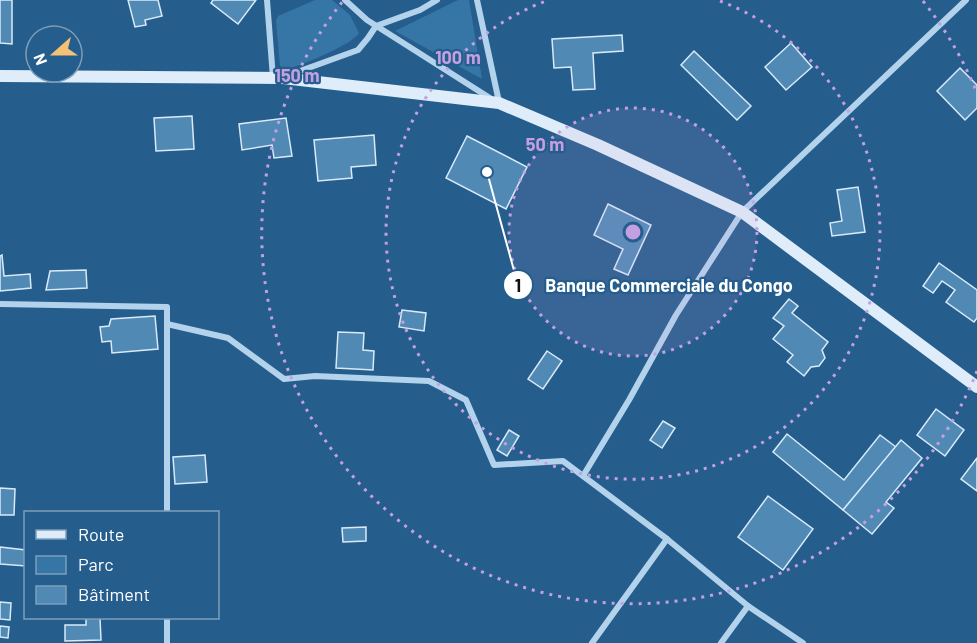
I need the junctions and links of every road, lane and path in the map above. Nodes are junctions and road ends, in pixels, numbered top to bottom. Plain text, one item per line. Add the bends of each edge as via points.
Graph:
1 (267, 0) edge
2 (345, 0) edge
3 (437, 0) edge
4 (477, 0) edge
5 (966, 0) edge
6 (376, 26) junction
7 (0, 76) edge
8 (278, 78) junction
9 (499, 103) junction
10 (742, 212) junction
11 (0, 304) edge
12 (167, 324) junction
13 (977, 387) edge
14 (583, 476) junction
15 (167, 511) edge
16 (667, 539) junction
17 (748, 606) junction
18 (167, 619) edge
19 (167, 643) edge
20 (592, 643) edge
21 (721, 643) edge
22 (803, 643) edge

1 - 8 street
2 - 6 street
3 - 6 street
4 - 9 street
5 - 10 street
6 - 8 street via 357,50
6 - 9 street
7 - 8 street
8 - 9 street
9 - 10 street
10 - 13 street
10 - 14 street via 676,315
11 - 12 street via 167,307
12 - 14 street via 228,338 284,379 315,376 429,381 465,400 494,465 563,461
12 - 15 street
14 - 16 street
16 - 17 street
16 - 20 street
17 - 21 street
17 - 22 street
18 - 19 street

